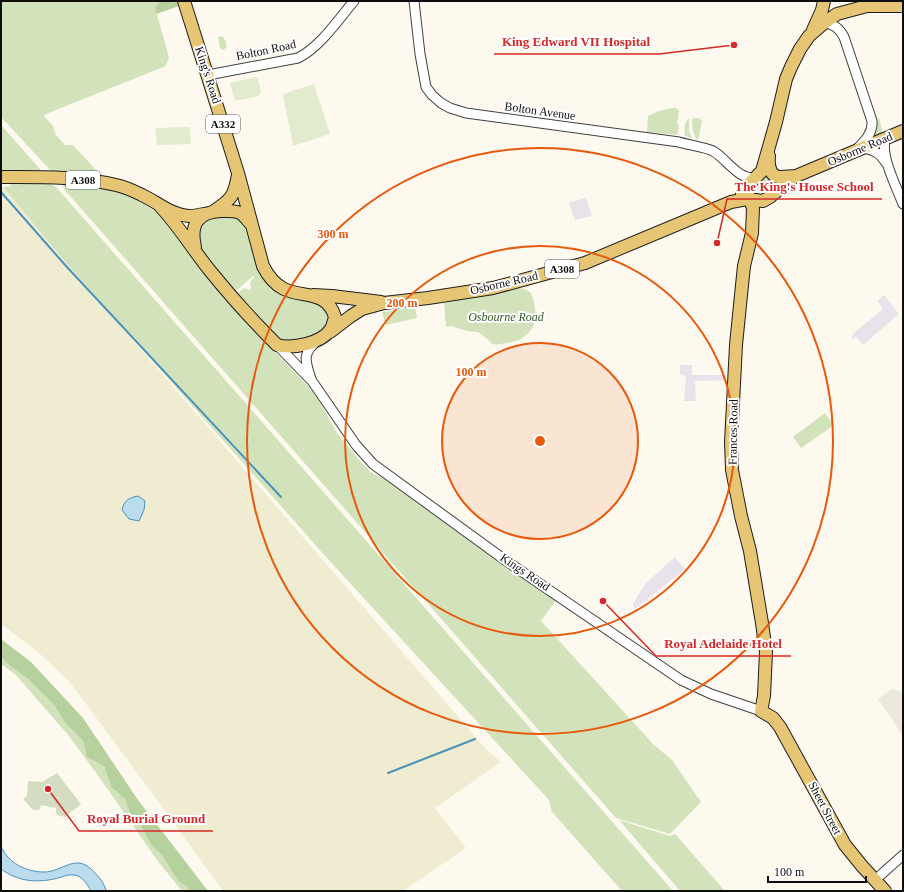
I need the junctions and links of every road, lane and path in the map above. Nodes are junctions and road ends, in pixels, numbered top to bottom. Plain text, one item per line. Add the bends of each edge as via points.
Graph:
1 (184, 1) edge
2 (354, 1) edge
3 (414, 1) edge
4 (824, 1) edge
5 (843, 1) edge
6 (867, 6) junction
7 (903, 6) edge
8 (824, 23) junction
9 (812, 33) junction
10 (208, 75) junction
11 (903, 131) edge
12 (886, 138) junction
13 (770, 144) junction
14 (859, 149) junction
15 (888, 166) junction
16 (737, 171) junction
17 (238, 173) junction
18 (1, 176) edge
19 (796, 176) junction
20 (755, 178) junction
21 (775, 193) junction
22 (749, 194) junction
23 (903, 204) edge
24 (160, 206) junction
25 (208, 213) junction
26 (252, 225) junction
27 (752, 233) junction
28 (196, 252) junction
29 (310, 294) junction
30 (384, 303) junction
31 (324, 336) junction
32 (276, 345) junction
33 (312, 381) junction
34 (761, 710) junction
35 (773, 718) joint
36 (903, 855) edge
37 (875, 880) junction
38 (885, 891) edge

1 - 10 main road, King's Road / A332
2 - 10 street, Bolton Road via 316,46 306,54 298,58
3 - 16 street, Bolton Avenue via 426,87 441,103 450,108 466,113 679,142 712,151
4 - 9 main road
5 - 6 main road
6 - 7 main road, A308
6 - 8 main road, A308 via 837,14
8 - 9 main road, A308
8 - 14 street via 834,25 844,36 871,116 872,129
9 - 13 main road, A308 via 800,49 786,79
10 - 17 main road, King's Road / A332
11 - 12 main road, Osborne Road
12 - 14 main road, Osborne Road
12 - 15 street via 884,146
13 - 19 main road via 769,162 772,172 779,177
13 - 20 main road, A308 via 762,171
14 - 15 street via 877,152
14 - 19 main road, Osborne Road
15 - 23 street
16 - 20 street, Bolton Avenue via 746,177
16 - 22 street, Bolton Avenue
17 - 25 main road, King's Road / A332 via 235,191 231,197
17 - 26 main road, King's Road / A332
18 - 24 main road, A308 via 48,177 110,184 141,194
19 - 21 main road, Osborne Road
20 - 22 main road, A308 via 749,184
21 - 22 main road, Osborne Road via 763,201
21 - 27 main road via 761,211
22 - 27 main road, Frances Road via 753,212
22 - 30 main road, Osborne Road / A308 via 742,194 731,202 586,263 493,288
24 - 25 main road, A308 via 189,216
24 - 28 main road, A308
25 - 26 main road via 230,210 241,213
25 - 28 main road, King's Road via 194,225 193,239
26 - 29 main road, King's Road via 263,266 268,275 283,289
27 - 34 main road, Frances Road via 744,266 741,295 731,442 732,470 750,551 766,652
28 - 32 main road via 238,305
29 - 30 main road, Osborne Road / A308
29 - 31 main road via 330,306 333,311 334,323
30 - 31 main road, Osborne Road / A308 via 356,312
31 - 32 main road, Osborne Road via 292,347
31 - 33 street, Kings Road via 310,347 306,354
32 - 33 street, Kings Road
33 - 34 street, Kings Road via 356,445 373,464 389,476 505,560 681,680 711,694
34 - 35 main road, Kings Road
35 - 37 main road, Sheet Street via 803,767 841,839 854,858
36 - 37 street
37 - 38 main road, Sheet Street

